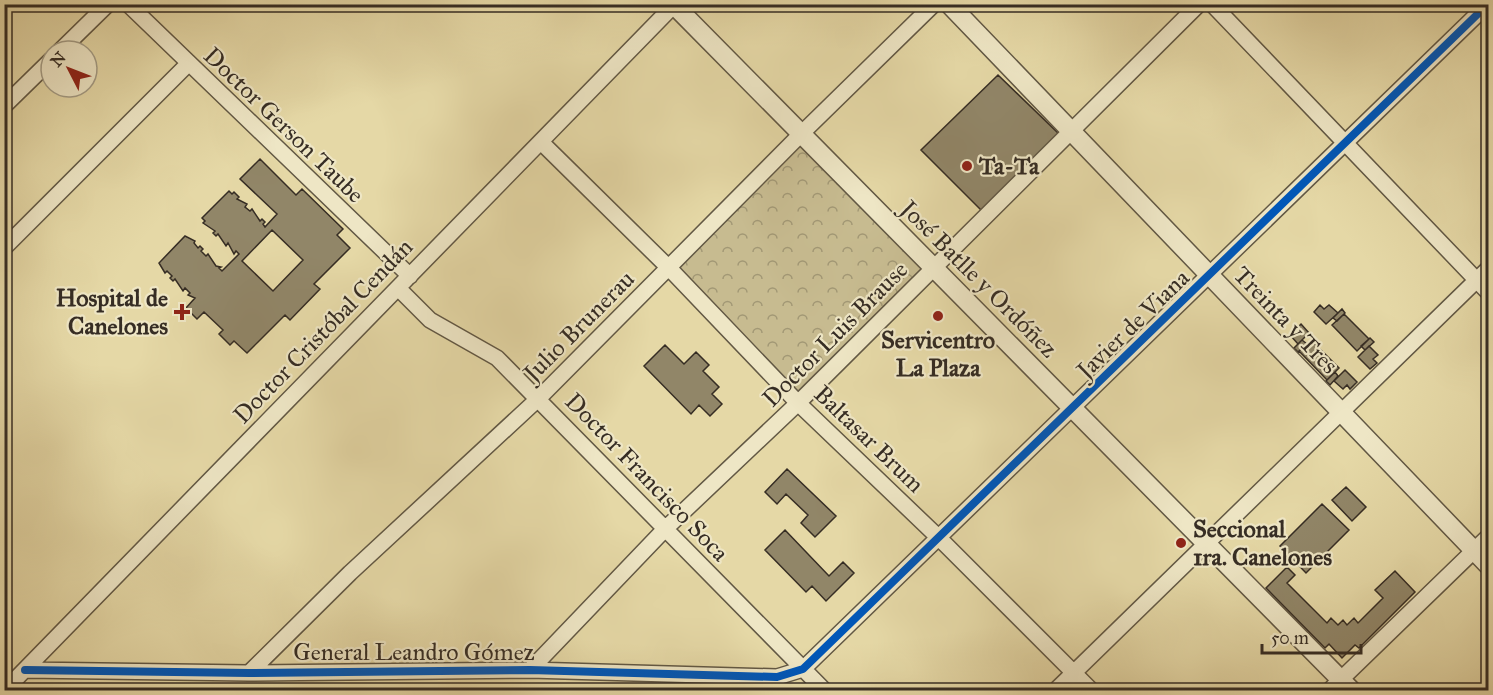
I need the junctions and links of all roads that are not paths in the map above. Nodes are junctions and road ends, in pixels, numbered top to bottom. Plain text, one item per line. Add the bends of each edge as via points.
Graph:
1 (108, 4) edge
2 (128, 4) edge
3 (934, 4) edge
4 (949, 4) edge
5 (1199, 4) edge
6 (1212, 4) edge
7 (674, 5) edge
8 (1483, 10) edge
9 (72, 39) edge
10 (188, 64) junction
11 (39, 72) edge
12 (4, 106) edge
13 (1071, 131) junction
14 (800, 135) junction
15 (541, 142) junction
16 (1345, 143) junction
17 (4, 248) edge
18 (669, 268) junction
19 (933, 268) junction
20 (1488, 269) edge
21 (1210, 275) junction
22 (410, 276) junction
23 (1477, 280) junction
24 (398, 288) junction
25 (1488, 292) edge
26 (539, 398) junction
27 (798, 402) junction
28 (1075, 408) junction
29 (1340, 411) junction
30 (665, 529) junction
31 (938, 537) junction
32 (1488, 537) edge
33 (1206, 542) junction
34 (1475, 551) junction
35 (1488, 565) edge
36 (803, 669) junction
37 (25, 670) junction
38 (530, 670) junction
39 (249, 673) junction
40 (1074, 673) junction
41 (1341, 687) edge
42 (5, 690) edge
43 (824, 690) edge
44 (1056, 690) edge
45 (1091, 690) edge

1 - 9 street
2 - 10 street, Doctor Gerson Taube
3 - 14 street, Julio Brunerau
4 - 13 street, Treinta y Tres
5 - 13 street, Doctor Luis Brause
6 - 16 street
7 - 14 street, José Batlle y Ordóñez
7 - 15 street, Doctor Cristóbal Cendán
8 - 16 street, Javier de Viana
10 - 17 street
10 - 22 street, Doctor Gerson Taube
11 - 12 street
13 - 19 street, Doctor Luis Brause
13 - 21 street, Treinta y Tres
14 - 18 street, Julio Brunerau
14 - 19 street, José Batlle y Ordóñez
15 - 18 street, Baltasar Brum
15 - 22 street, Doctor Cristóbal Cendán
16 - 21 street, Javier de Viana
16 - 23 street
18 - 26 street, Julio Brunerau
18 - 27 street, Baltasar Brum
19 - 27 street, Doctor Luis Brause
19 - 28 street, José Batlle y Ordóñez
20 - 23 street
21 - 28 street, Javier de Viana
21 - 29 street, Treinta y Tres
22 - 24 street, Doctor Cristóbal Cendán
23 - 25 street
23 - 29 street
24 - 26 street, Doctor Francisco Soca via 430,320 497,358
24 - 37 street, Doctor Cristóbal Cendán
26 - 30 street, Doctor Francisco Soca
26 - 39 street, Julio Brunerau via 350,573
27 - 30 street, Doctor Luis Brause
27 - 31 street, Baltasar Brum
28 - 31 street, Javier de Viana
28 - 33 street, José Batlle y Ordóñez
29 - 33 street
29 - 34 street, Treinta y Tres
30 - 36 street, Doctor Francisco Soca
30 - 38 street, Doctor Luis Brause
31 - 36 street, Javier de Viana
31 - 40 street, Baltasar Brum
32 - 34 street
33 - 40 street
33 - 41 street, José Batlle y Ordóñez
34 - 35 street, Treinta y Tres
34 - 41 street
36 - 38 street, General Leandro Gómez via 777,677
36 - 43 street, Doctor Francisco Soca
37 - 39 street, General Leandro Gómez
37 - 42 street, Doctor Cristóbal Cendán
38 - 39 street, General Leandro Gómez
40 - 44 street
40 - 45 street, Baltasar Brum

